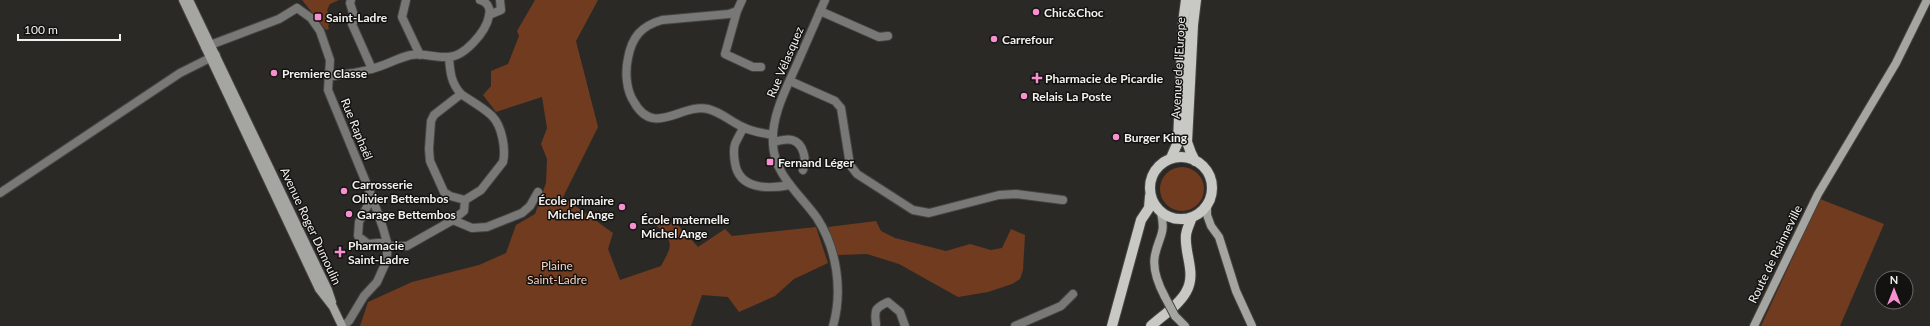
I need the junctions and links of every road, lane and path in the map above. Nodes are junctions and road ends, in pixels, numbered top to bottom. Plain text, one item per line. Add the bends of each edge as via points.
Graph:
1 (183, 0) edge
2 (189, 0) edge
3 (294, 0) edge
4 (351, 0) edge
5 (406, 0) edge
6 (500, 0) edge
7 (742, 0) edge
8 (825, 0) edge
9 (1186, 0) edge
10 (1196, 0) edge
11 (1926, 0) edge
12 (483, 1) edge
13 (297, 8) junction
14 (737, 11) junction
15 (820, 11) junction
16 (489, 16) junction
17 (888, 36) dead end
18 (208, 46) junction
19 (420, 54) junction
20 (213, 57) junction
21 (449, 58) junction
22 (761, 67) dead end
23 (372, 69) junction
24 (329, 77) junction
25 (790, 80) junction
26 (461, 94) junction
27 (743, 128) junction
28 (773, 138) junction
29 (1171, 158) junction
30 (1195, 160) junction
31 (803, 170) dead end
32 (790, 185) junction
33 (538, 192) dead end
34 (0, 193) edge
35 (1150, 196) junction
36 (372, 197) junction
37 (465, 200) junction
38 (1063, 200) dead end
39 (1207, 205) junction
40 (1161, 213) junction
41 (1192, 217) junction
42 (453, 220) junction
43 (388, 244) junction
44 (1073, 294) dead end
45 (876, 324) dead end
46 (342, 326) edge
47 (832, 326) edge
48 (905, 326) edge
49 (1015, 326) edge
50 (1112, 326) edge
51 (1151, 326) edge
52 (1185, 326) edge
53 (1252, 326) edge
54 (1754, 326) edge

1 - 18 main road, Avenue Roger Dumoulin
2 - 18 main road, Avenue Roger Dumoulin
3 - 13 street
4 - 23 street via 355,19 352,24
5 - 19 street via 402,17
6 - 16 street via 501,10
7 - 14 street
8 - 15 street, Rue Vélasquez
9 - 29 main road, Avenue de l'Europe via 1178,142
10 - 30 main road, Avenue de l'Europe via 1187,142 1190,154
11 - 54 main road, Route de Rainneville via 1896,63 1818,194
12 - 16 street via 490,11
13 - 18 street via 279,19
13 - 24 street, Rue Raphaël via 310,18 320,31 330,60
14 - 22 street via 725,54
14 - 27 street via 719,16 652,23 639,31 630,47 626,66 631,98 643,114 662,119 707,109
15 - 17 street via 879,37
15 - 25 street, Rue Vélasquez
16 - 21 street via 474,43 458,55
18 - 20 main road, Avenue Roger Dumoulin
19 - 21 street
19 - 23 street
20 - 34 street via 180,73
20 - 46 main road, Avenue Roger Dumoulin via 328,290
21 - 26 street via 453,86
23 - 24 street
24 - 36 street, Rue Raphaël via 328,90
25 - 28 street, Rue Vélasquez via 776,114
25 - 38 street via 835,101 841,108 850,165 857,174 913,210 929,213 999,195 1016,194
26 - 37 street via 434,115 431,121 429,149 430,161 444,192
26 - 37 street via 493,117 500,131 504,157 498,170 481,190
27 - 28 street
27 - 32 street via 735,145 734,155 738,174 746,182 758,187
28 - 31 street via 792,140 801,146 805,158
28 - 32 street, Rue Vélasquez via 778,166
29 - 30 main road
29 - 35 main road via 1160,164 1152,175
30 - 39 main road via 1204,168 1212,183
32 - 47 street, Rue Vélasquez via 817,219 829,241 836,269 838,293
33 - 42 street via 530,206 522,212 487,228 472,228
35 - 40 main road
35 - 50 main road via 1149,208 1141,220
36 - 43 street, Rue Raphaël
36 - 43 street via 359,222 358,236 368,244
37 - 42 street via 464,211
39 - 41 main road
39 - 53 main road via 1211,226 1219,237 1236,292
40 - 41 main road via 1173,218
40 - 52 main road, bridge via 1164,227 1154,266 1165,297
41 - 51 main road via 1186,236 1191,265 1190,284 1178,301
42 - 43 street via 407,246
43 - 46 street, Rue Raphaël via 386,262 377,282 364,296 349,321
44 - 49 street via 1061,306
45 - 48 street via 874,313 878,307 888,302 900,312

